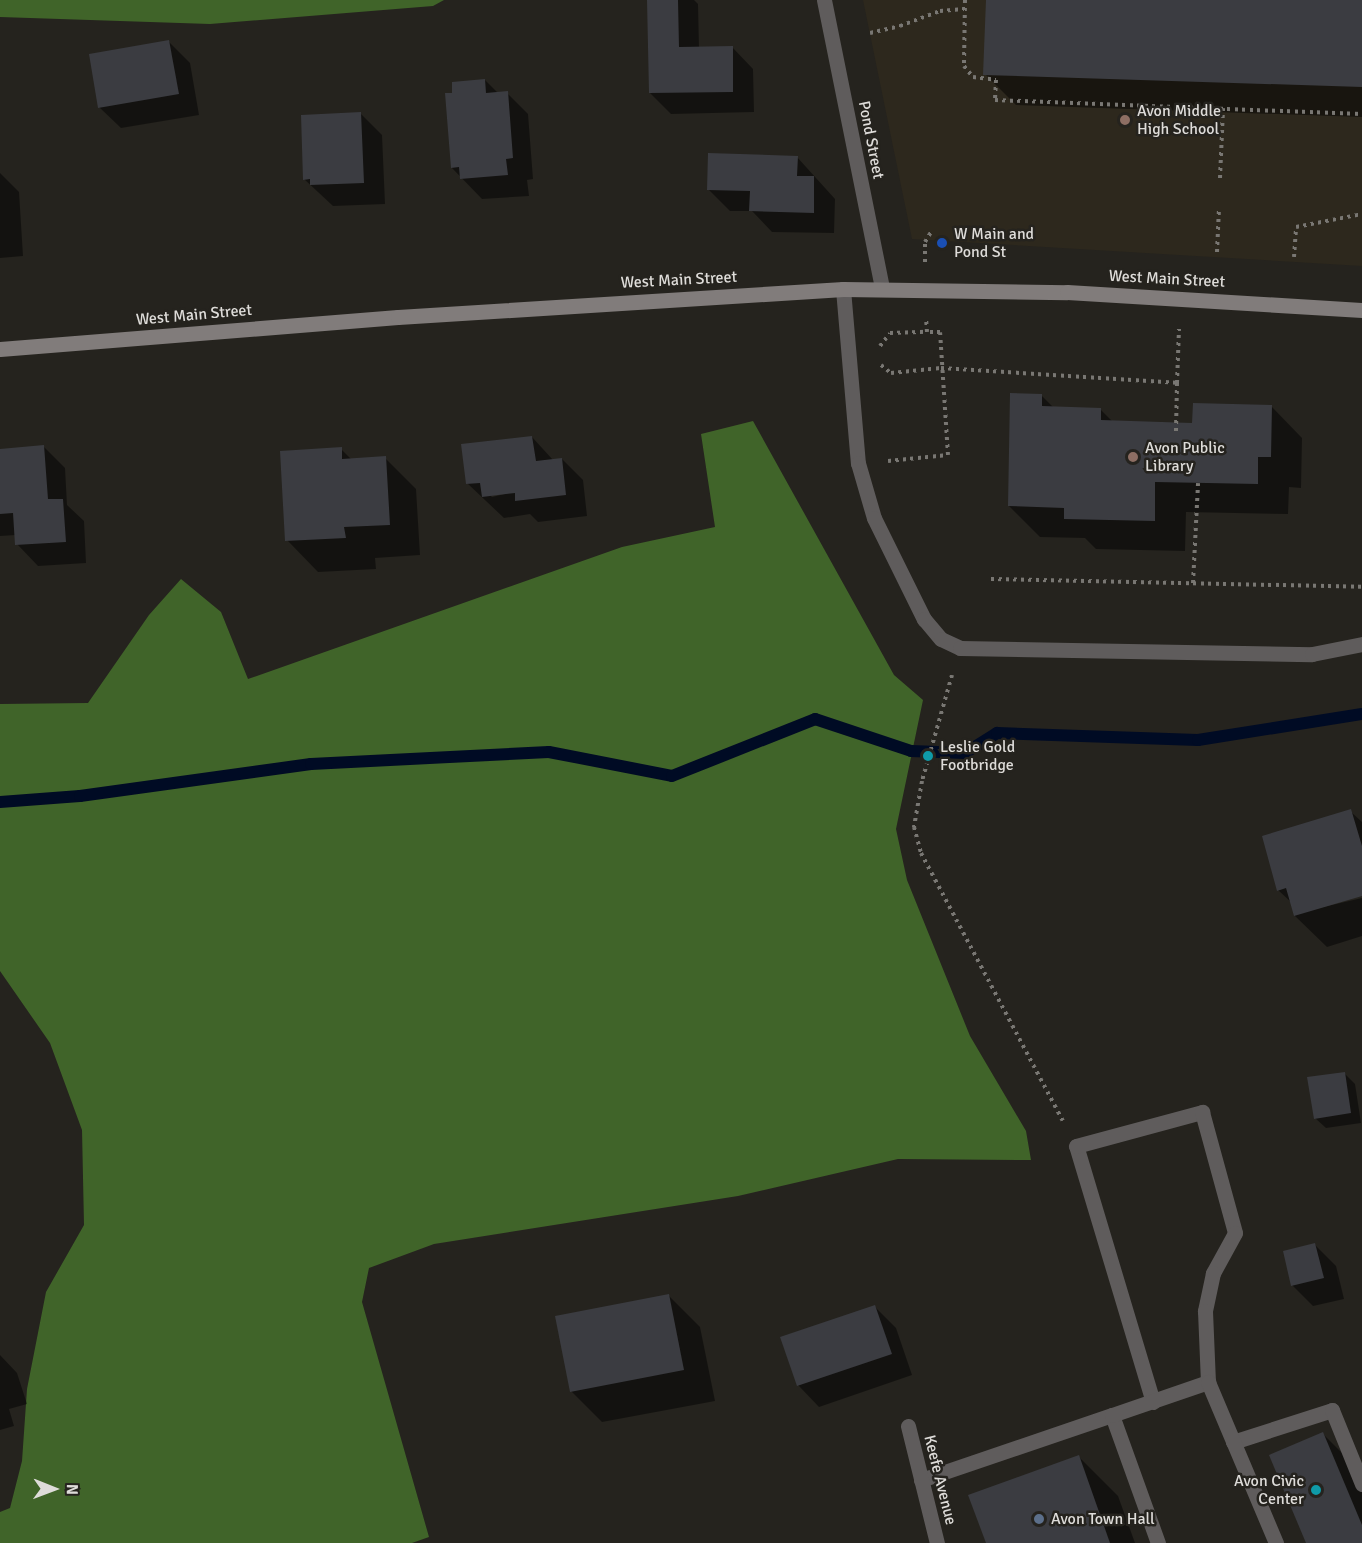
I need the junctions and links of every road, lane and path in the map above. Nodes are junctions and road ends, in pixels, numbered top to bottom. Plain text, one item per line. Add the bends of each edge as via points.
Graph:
1 (824, 0) edge
2 (965, 0) edge
3 (964, 9) junction
4 (870, 33) dead end
5 (1223, 108) junction
6 (1362, 114) edge
7 (1220, 178) dead end
8 (1219, 208) dead end
9 (1362, 214) edge
10 (931, 232) dead end
11 (1217, 252) dead end
12 (1294, 256) dead end
13 (882, 288) junction
14 (926, 288) junction
15 (843, 289) junction
16 (1179, 298) junction
17 (1362, 310) edge
18 (927, 332) junction
19 (0, 349) edge
20 (941, 368) junction
21 (1177, 383) junction
22 (1176, 431) dead end
23 (858, 463) junction
24 (1198, 483) dead end
25 (991, 579) dead end
26 (1193, 584) junction
27 (1362, 587) edge
28 (1362, 644) edge
29 (960, 648) junction
30 (1076, 1146) junction
31 (1208, 1382) junction
32 (1153, 1402) junction
33 (1112, 1415) junction
34 (908, 1426) dead end
35 (1233, 1442) junction
36 (921, 1480) junction
37 (1362, 1484) edge
38 (937, 1543) edge
39 (1158, 1543) edge
40 (1276, 1543) edge

1 - 13 street, Pond Street
2 - 3 path
3 - 4 path via 940,11
3 - 5 path via 964,66 973,77 996,80 995,99
5 - 6 path
5 - 7 path
8 - 11 path
9 - 12 path via 1296,227
10 - 14 path via 925,242
13 - 14 main road, West Main Street
13 - 15 main road, West Main Street
14 - 16 main road, West Main Street
14 - 18 path
15 - 19 main road, West Main Street via 398,316
15 - 23 street
16 - 17 main road, West Main Street
16 - 21 path
18 - 20 path via 940,332
18 - 20 path via 890,333 880,344 880,363 891,373
20 - 21 path
20 - 23 path via 948,455
21 - 22 path
23 - 29 street via 874,518 924,619 941,639
24 - 26 path
25 - 26 path
26 - 27 path
28 - 29 street via 1312,654
29 - 30 path via 919,790 914,827 921,853
30 - 31 street via 1202,1112 1235,1233 1213,1274 1204,1311
30 - 32 street
31 - 32 street
31 - 35 street
32 - 33 street
33 - 36 street
33 - 39 street
34 - 36 street, Keefe Avenue
35 - 37 street via 1332,1410
35 - 40 street
36 - 38 street, Keefe Avenue

